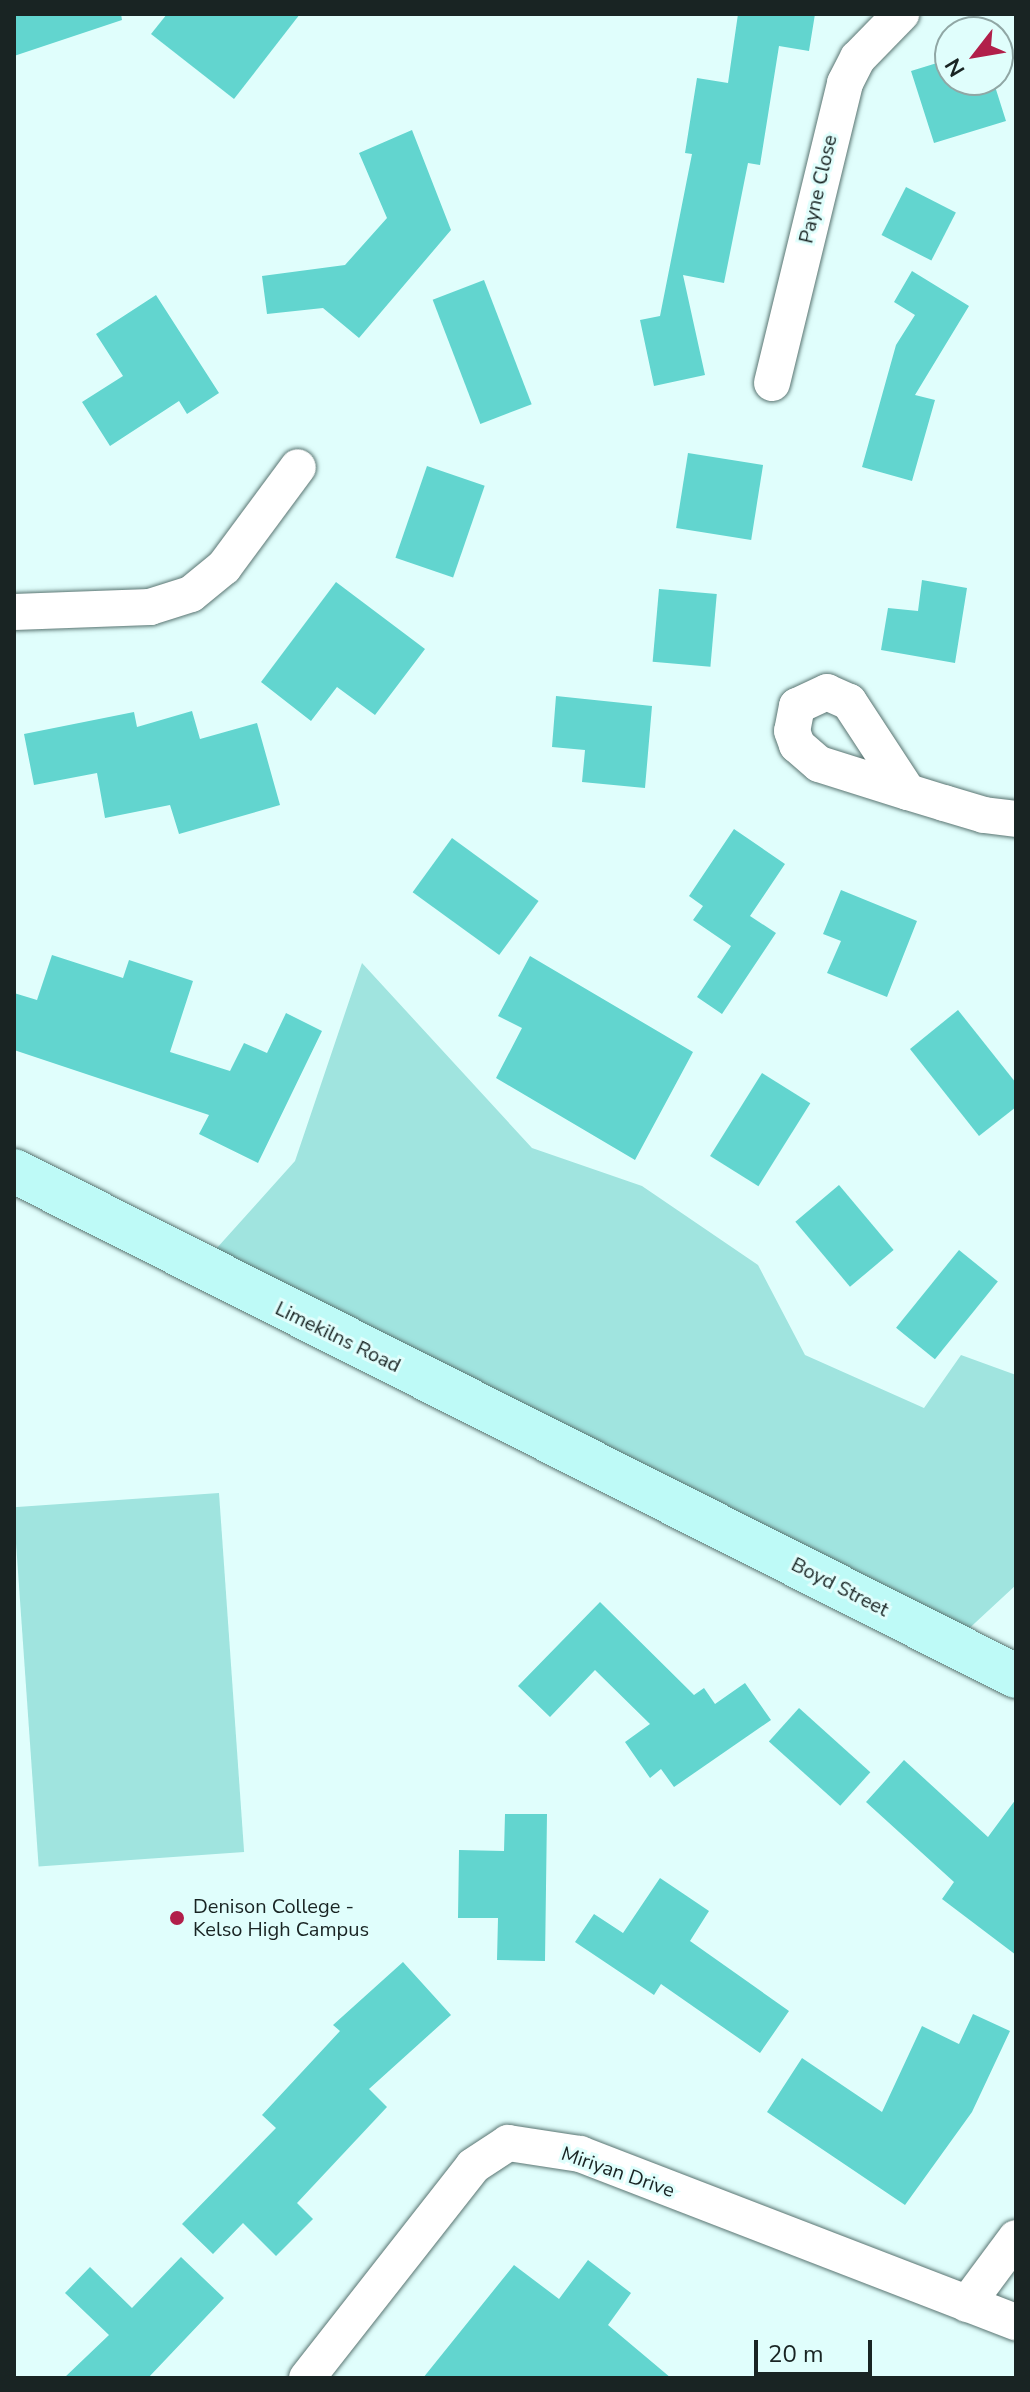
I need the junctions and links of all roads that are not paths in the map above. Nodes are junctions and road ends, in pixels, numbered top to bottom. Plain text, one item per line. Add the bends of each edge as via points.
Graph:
1 (901, 14) edge
2 (772, 383) dead end
3 (298, 467) dead end
4 (14, 612) edge
5 (908, 792) dead end
6 (1016, 819) edge
7 (14, 1171) edge
8 (665, 1498) joint
9 (1016, 1676) edge
10 (1016, 2238) edge
11 (967, 2304) junction
12 (1016, 2322) edge
13 (307, 2378) edge

1 - 2 street, Payne Close via 858,58 845,83
3 - 4 street via 224,567 191,594 150,607
5 - 6 street
7 - 8 main road, Limekilns Road
8 - 9 main road, Boyd Street
10 - 11 street
11 - 12 street, Miriyan Drive
11 - 13 street, Miriyan Drive via 580,2154 508,2143 473,2166

